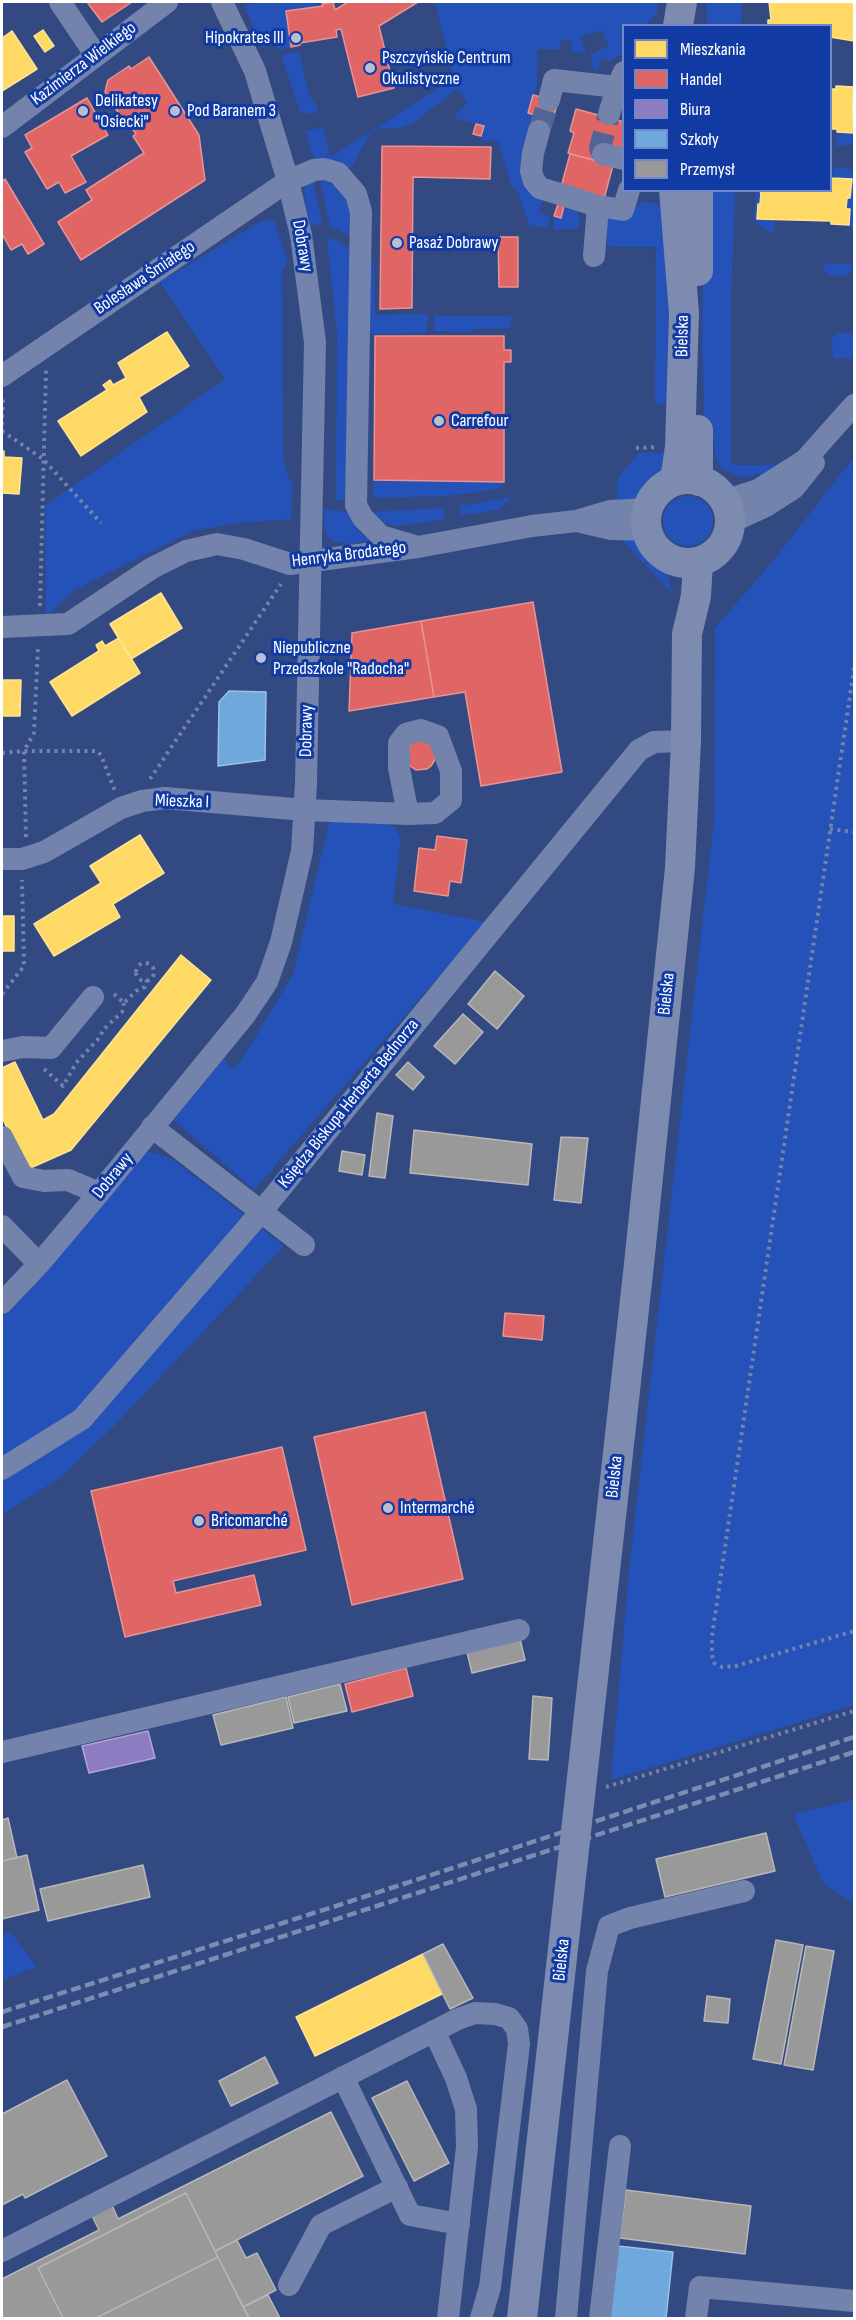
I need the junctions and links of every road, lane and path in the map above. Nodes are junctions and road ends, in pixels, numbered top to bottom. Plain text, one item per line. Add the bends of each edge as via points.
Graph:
1 (60, 2) edge
2 (167, 2) edge
3 (222, 2) edge
4 (682, 2) edge
5 (698, 2) edge
6 (678, 24) edge
7 (698, 24) edge
8 (95, 54) junction
9 (620, 79) edge
10 (549, 100) tunnel mouth
11 (609, 114) tunnel mouth
12 (2, 127) edge
13 (539, 131) tunnel mouth
14 (288, 181) junction
15 (629, 192) edge
16 (678, 192) edge
17 (598, 206) junction
18 (594, 256) dead end
19 (46, 345) junction
20 (3, 375) edge
21 (855, 405) edge
22 (2, 425) edge
23 (2, 431) edge
24 (658, 447) dead end
25 (636, 448) dead end
26 (43, 459) junction
27 (814, 463) dead end
28 (686, 481) junction
29 (732, 509) junction
30 (647, 519) junction
31 (101, 523) dead end
32 (418, 547) junction
33 (310, 560) junction
34 (688, 562) junction
35 (281, 584) dead end
36 (39, 625) junction
37 (2, 627) edge
38 (855, 668) edge
39 (686, 741) junction
40 (24, 751) junction
41 (2, 753) edge
42 (146, 785) dead end
43 (116, 793) dead end
44 (305, 810) junction
45 (408, 814) dead end
46 (830, 829) junction
47 (855, 832) edge
48 (12, 859) edge
49 (147, 980) junction
50 (2, 994) edge
51 (93, 997) joint
52 (2, 1051) edge
53 (152, 1127) junction
54 (2, 1137) edge
55 (99, 1193) junction
56 (261, 1212) junction
57 (2, 1226) edge
58 (304, 1245) dead end
59 (39, 1264) junction
60 (2, 1303) edge
61 (2, 1469) edge
62 (519, 1630) dead end
63 (855, 1631) edge
64 (855, 1711) edge
65 (4, 1744) edge
66 (604, 1788) dead end
67 (744, 1891) dead end
68 (434, 2031) junction
69 (343, 2077) junction
70 (620, 2146) dead end
71 (397, 2187) junction
72 (459, 2224) junction
73 (2, 2251) edge
74 (289, 2285) dead end
75 (841, 2306) edge
76 (448, 2319) edge
77 (481, 2319) edge
78 (522, 2319) edge
79 (566, 2319) edge
80 (600, 2319) edge
81 (696, 2319) edge

1 - 8 street
2 - 8 street, Kazimierza Wielkiego
3 - 14 street, Dobrawy via 255,71
4 - 6 main road
5 - 7 main road
8 - 12 street, Kazimierza Wielkiego
9 - 10 street via 554,80
9 - 11 street
13 - 17 street via 531,171 534,181 546,192
14 - 19 street, Bolesława Śmiałego
14 - 32 street, Bolesława Śmiałego via 324,169 338,174 356,194 361,212 356,505 381,536
14 - 33 street, Dobrawy via 301,235 315,342
15 - 17 street via 623,210
16 - 28 main road, Bielska
17 - 18 street
19 - 20 street, Bolesława Śmiałego
19 - 26 path
20 - 22 path
21 - 29 street via 805,460
23 - 26 path
24 - 25 path
26 - 31 path
26 - 36 path
27 - 29 street via 794,488 766,506
28 - 29 main road via 717,492
28 - 30 main road via 663,487 653,497
29 - 34 main road via 721,547 711,556
30 - 32 street, Henryka Brodatego via 610,511 576,521
30 - 34 main road via 650,541 658,550 667,558
32 - 33 street, Henryka Brodatego
33 - 36 street, Henryka Brodatego via 290,564 217,544 186,551 152,568 68,624
33 - 44 street, Dobrawy
34 - 39 main road, Bielska via 677,597 687,634
35 - 42 path
36 - 37 street, Henryka Brodatego
36 - 40 path via 34,733
38 - 46 path
39 - 56 street, Księdza Biskupa Herberta Bednorza via 654,742 639,750
39 - 78 main road, Bielska via 680,868
40 - 41 path
40 - 43 path via 97,751
40 - 48 path via 26,836
44 - 45 street, Mieszka I
44 - 48 street, Mieszka I via 165,798 142,801 121,808 61,844
44 - 53 street, Dobrawy via 302,851 292,897 267,982 245,1015
46 - 47 path
46 - 63 path via 712,1655 714,1663 722,1667 736,1666
48 - 50 path via 24,966
49 - 49 path via 153,976 153,970 142,964 137,975
49 - 51 path via 145,987 124,1003 104,986
51 - 52 street via 51,1048
53 - 55 street, Dobrawy
53 - 56 street
54 - 55 street via 23,1178 68,1180
55 - 59 street, Dobrawy
56 - 58 street
56 - 61 street, Księdza Biskupa Herberta Bednorza via 82,1419
57 - 59 street
59 - 60 street, Dobrawy
62 - 65 street
64 - 66 path
67 - 79 street via 609,1926 597,1971
68 - 69 street
68 - 72 street via 466,2109 467,2147
68 - 77 street via 476,2013 509,2018 517,2029 519,2044 490,2287
69 - 71 street
69 - 73 street
70 - 80 street
71 - 72 street via 410,2215
71 - 74 street via 321,2225
72 - 76 street
75 - 81 street via 700,2287

